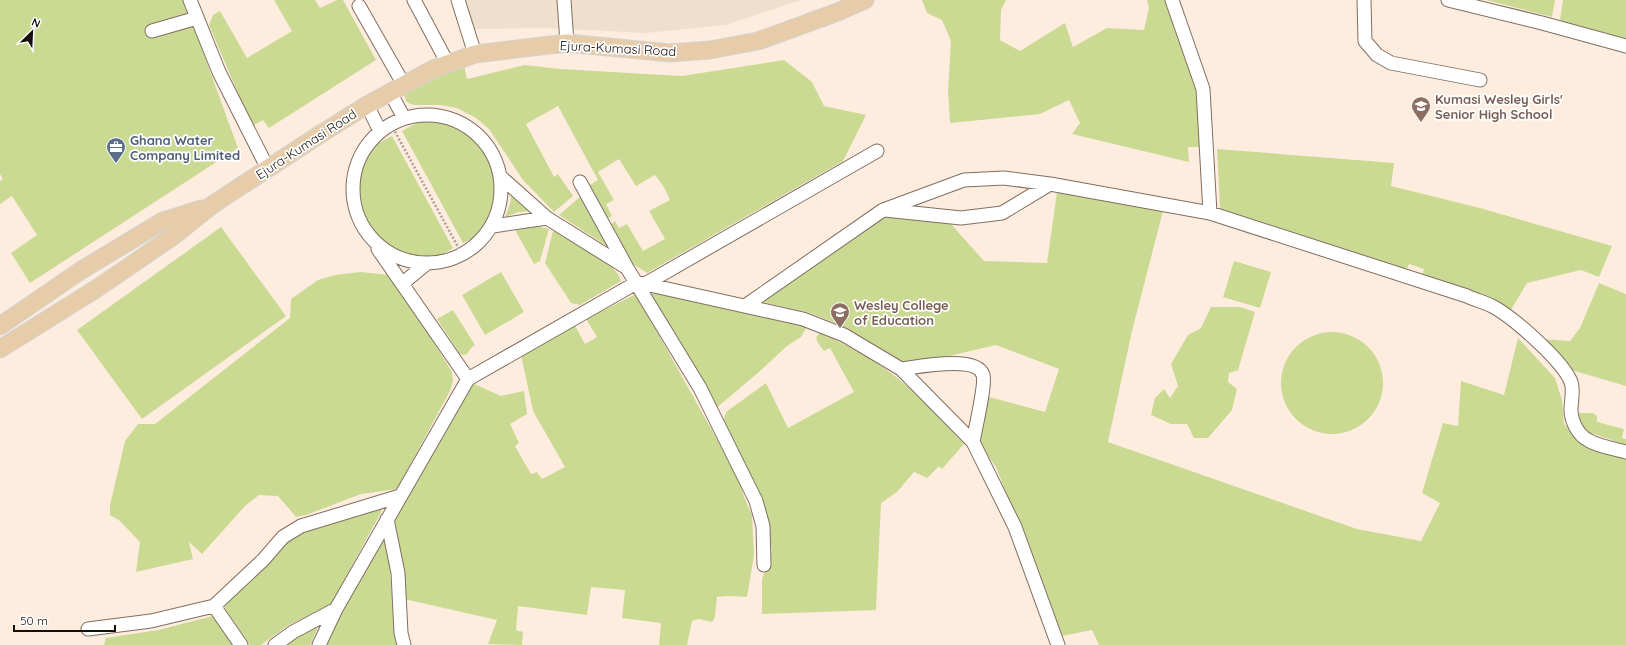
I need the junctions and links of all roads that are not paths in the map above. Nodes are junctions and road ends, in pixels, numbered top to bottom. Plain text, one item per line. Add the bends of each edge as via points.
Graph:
1 (190, 0) edge
2 (414, 0) edge
3 (458, 0) edge
4 (564, 0) edge
5 (865, 0) edge
6 (1172, 0) edge
7 (1364, 0) edge
8 (1448, 0) edge
9 (360, 6) dead end
10 (197, 18) junction
11 (152, 31) dead end
12 (567, 43) junction
13 (1626, 46) edge
14 (475, 54) junction
15 (448, 64) junction
16 (1480, 80) dead end
17 (397, 88) junction
18 (366, 105) junction
19 (404, 118) junction
20 (386, 127) junction
21 (877, 152) dead end
22 (268, 169) junction
23 (502, 178) junction
24 (580, 182) dead end
25 (1050, 184) junction
26 (212, 205) junction
27 (882, 210) junction
28 (1210, 212) junction
29 (547, 218) junction
30 (493, 226) junction
31 (370, 237) junction
32 (426, 264) junction
33 (627, 268) junction
34 (403, 283) junction
35 (641, 284) junction
36 (745, 306) junction
37 (0, 326) edge
38 (0, 349) edge
39 (901, 370) junction
40 (468, 379) junction
41 (973, 442) junction
42 (1626, 452) edge
43 (400, 496) junction
44 (387, 519) junction
45 (764, 565) dead end
46 (214, 606) junction
47 (336, 609) junction
48 (88, 629) dead end
49 (241, 645) edge
50 (276, 645) edge
51 (319, 645) edge
52 (404, 645) edge
53 (1058, 645) edge

1 - 10 lane
2 - 15 lane
3 - 14 lane
4 - 12 lane
5 - 12 main road, Ejura-Kumasi Road via 758,41 710,50 670,53
6 - 28 lane via 1203,89
7 - 16 lane via 1365,41 1377,55 1391,63
8 - 13 lane
9 - 17 lane
10 - 11 lane
10 - 22 lane via 219,72
12 - 14 main road, Ejura-Kumasi Road
14 - 15 main road, Ejura-Kumasi Road
15 - 17 main road, Ejura-Kumasi Road via 432,69
17 - 18 main road, Ejura-Kumasi Road
17 - 19 lane
18 - 20 lane
18 - 22 main road, Ejura-Kumasi Road
19 - 20 lane
19 - 23 lane via 430,114 455,120 477,133 494,153
20 - 31 lane via 364,148 355,170 352,194 358,217
21 - 35 lane
22 - 26 main road, Ejura-Kumasi Road
23 - 29 lane
23 - 30 lane via 502,203
24 - 33 lane
25 - 27 lane via 1004,178 964,180
25 - 27 lane via 1002,213 961,218
25 - 28 lane
26 - 37 main road via 162,221 80,271
26 - 38 main road via 101,285
27 - 36 lane
28 - 42 lane via 1492,306 1532,337 1560,366 1572,383 1571,412 1579,432 1588,441
29 - 30 lane
29 - 33 lane
30 - 32 lane via 480,243 463,256 445,262
31 - 32 lane via 386,251 405,261
31 - 34 lane
32 - 34 lane
33 - 35 lane
34 - 40 lane
35 - 36 lane
35 - 40 lane
35 - 45 lane via 700,388 756,501 763,526
36 - 39 lane via 803,319 844,335
39 - 41 lane
39 - 41 lane via 954,364 970,364 978,369 983,375
40 - 43 lane
41 - 53 lane via 1015,527
43 - 44 lane
43 - 46 lane via 301,526 283,537 263,560
44 - 47 lane
44 - 52 lane via 398,573
46 - 48 lane via 151,621
46 - 49 lane
47 - 50 lane via 293,632
47 - 51 lane

